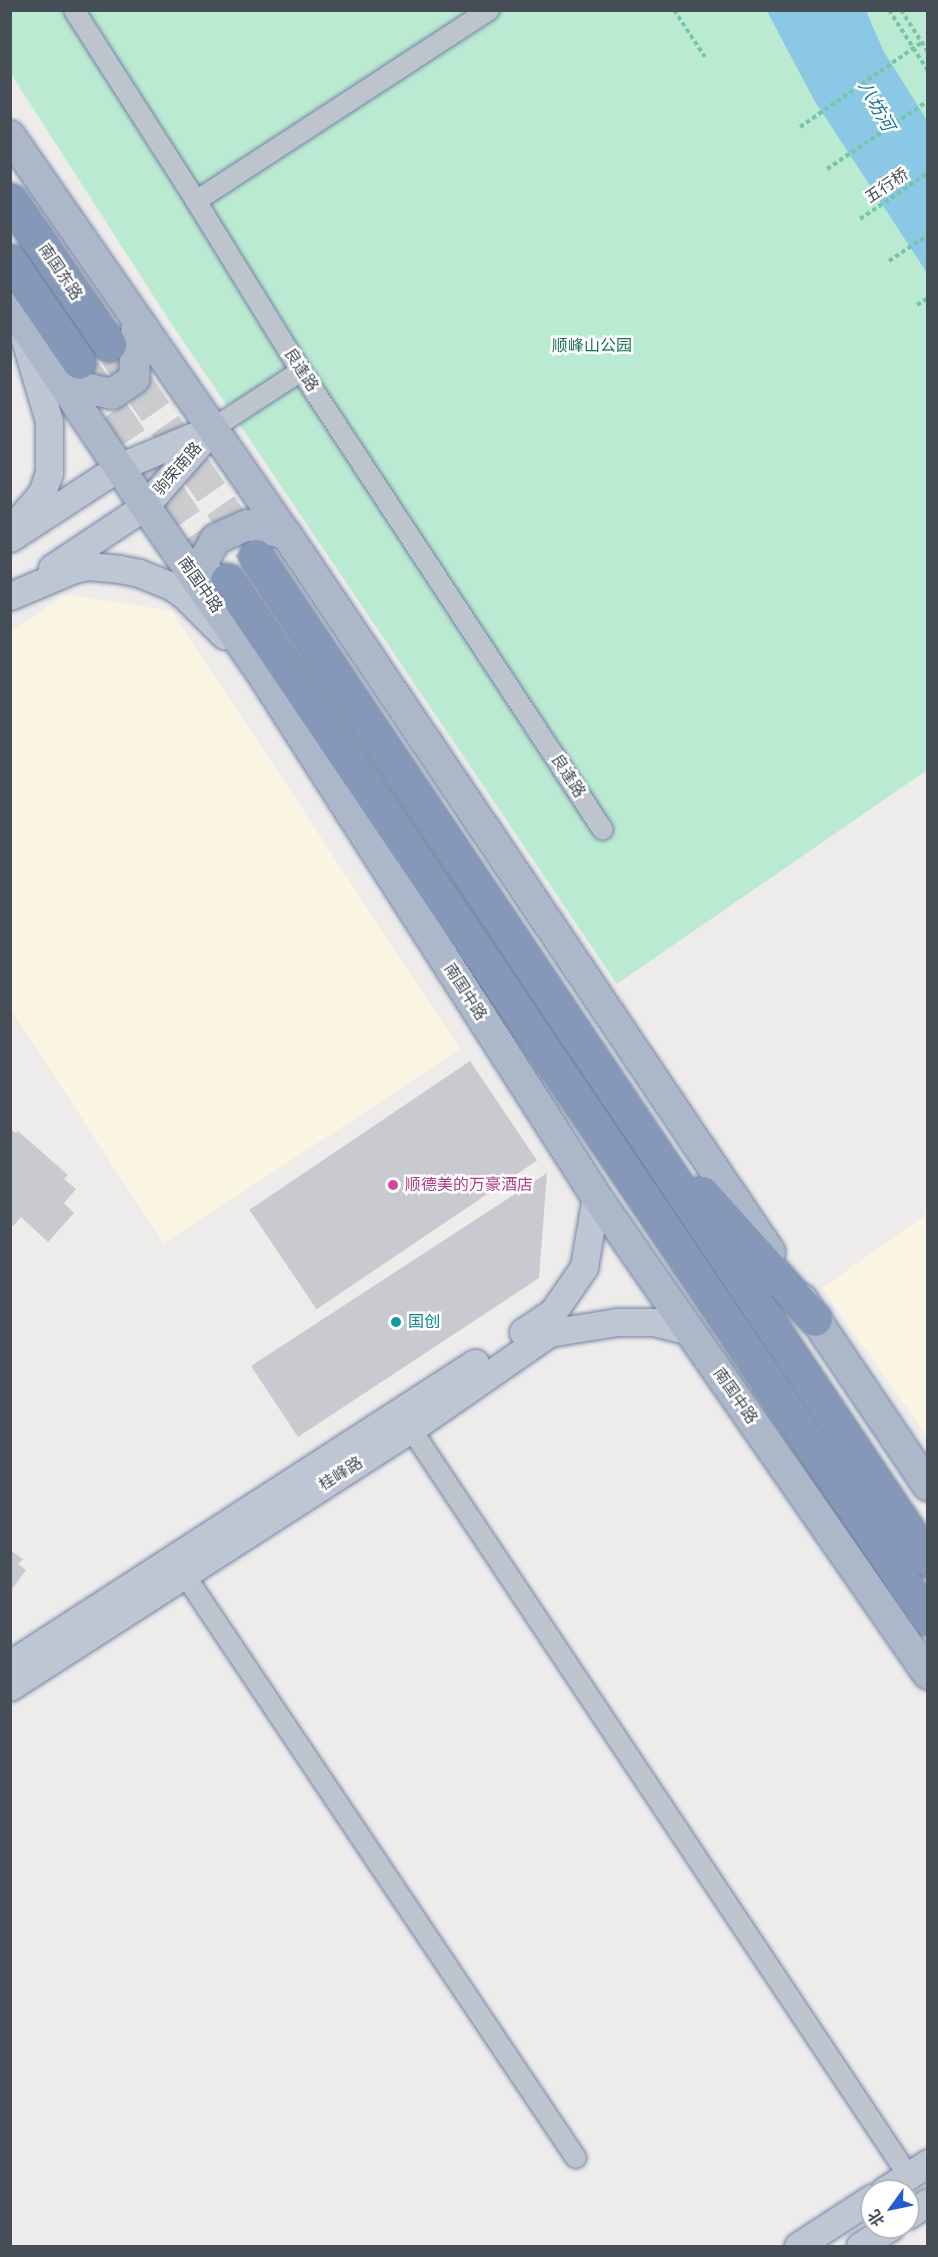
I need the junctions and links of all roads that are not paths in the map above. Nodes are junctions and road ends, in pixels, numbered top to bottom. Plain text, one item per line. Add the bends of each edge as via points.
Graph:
1 (74, 10) edge
2 (489, 10) edge
3 (10, 136) edge
4 (10, 200) edge
5 (196, 201) junction
6 (10, 261) edge
7 (15, 311) edge
8 (137, 320) junction
9 (109, 344) tunnel mouth
10 (46, 358) junction
11 (79, 362) tunnel mouth
12 (302, 371) junction
13 (212, 429) junction
14 (119, 467) junction
15 (146, 506) junction
16 (10, 529) edge
17 (286, 534) junction
18 (10, 538) edge
19 (256, 556) tunnel mouth
20 (227, 580) tunnel mouth
21 (10, 595) edge
22 (225, 620) junction
23 (261, 672) junction
24 (603, 830) dead end
25 (623, 1105) junction
26 (596, 1196) junction
27 (815, 1319) junction
28 (690, 1331) junction
29 (411, 1429) junction
30 (927, 1486) edge
31 (927, 1560) edge
32 (184, 1574) junction
33 (927, 1618) edge
34 (10, 1664) edge
35 (927, 1674) edge
36 (10, 1687) edge
37 (576, 2158) dead end
38 (918, 2169) edge
39 (903, 2179) edge
40 (860, 2206) edge
41 (798, 2247) edge

1 - 5 street, 良逢路
2 - 5 street
3 - 8 main road
4 - 9 highway, 南国东路
5 - 12 street, 良逢路
6 - 11 highway
7 - 10 main road, 南国中路
7 - 16 street via 49,421 49,473 42,493
8 - 10 main road via 134,380 112,394 75,386
8 - 13 main road
10 - 14 main road, 南国中路
12 - 13 street
12 - 24 street, 良逢路
13 - 14 street, 驹荣南路
13 - 15 street, 驹荣南路
13 - 17 main road
14 - 15 main road, 南国中路
14 - 18 street, 驹荣南路
15 - 21 street, 驹荣南路
15 - 22 main road, 南国中路
17 - 22 main road via 248,525 216,539 203,562
17 - 27 main road
19 - 25 highway
20 - 33 highway, 南国中路
21 - 23 street via 87,566 139,573 183,595
22 - 23 main road, 南国中路
23 - 26 main road, 南国中路
25 - 27 highway
25 - 31 highway
26 - 28 main road, 南国中路
26 - 34 street via 584,1267 553,1312
27 - 30 main road
28 - 29 street, 桂峰路 via 653,1322 617,1322 549,1333
28 - 35 main road, 南国中路
29 - 32 street, 桂峰路
29 - 38 street
32 - 36 street, 桂峰路
32 - 37 street
38 - 39 street
40 - 41 street

